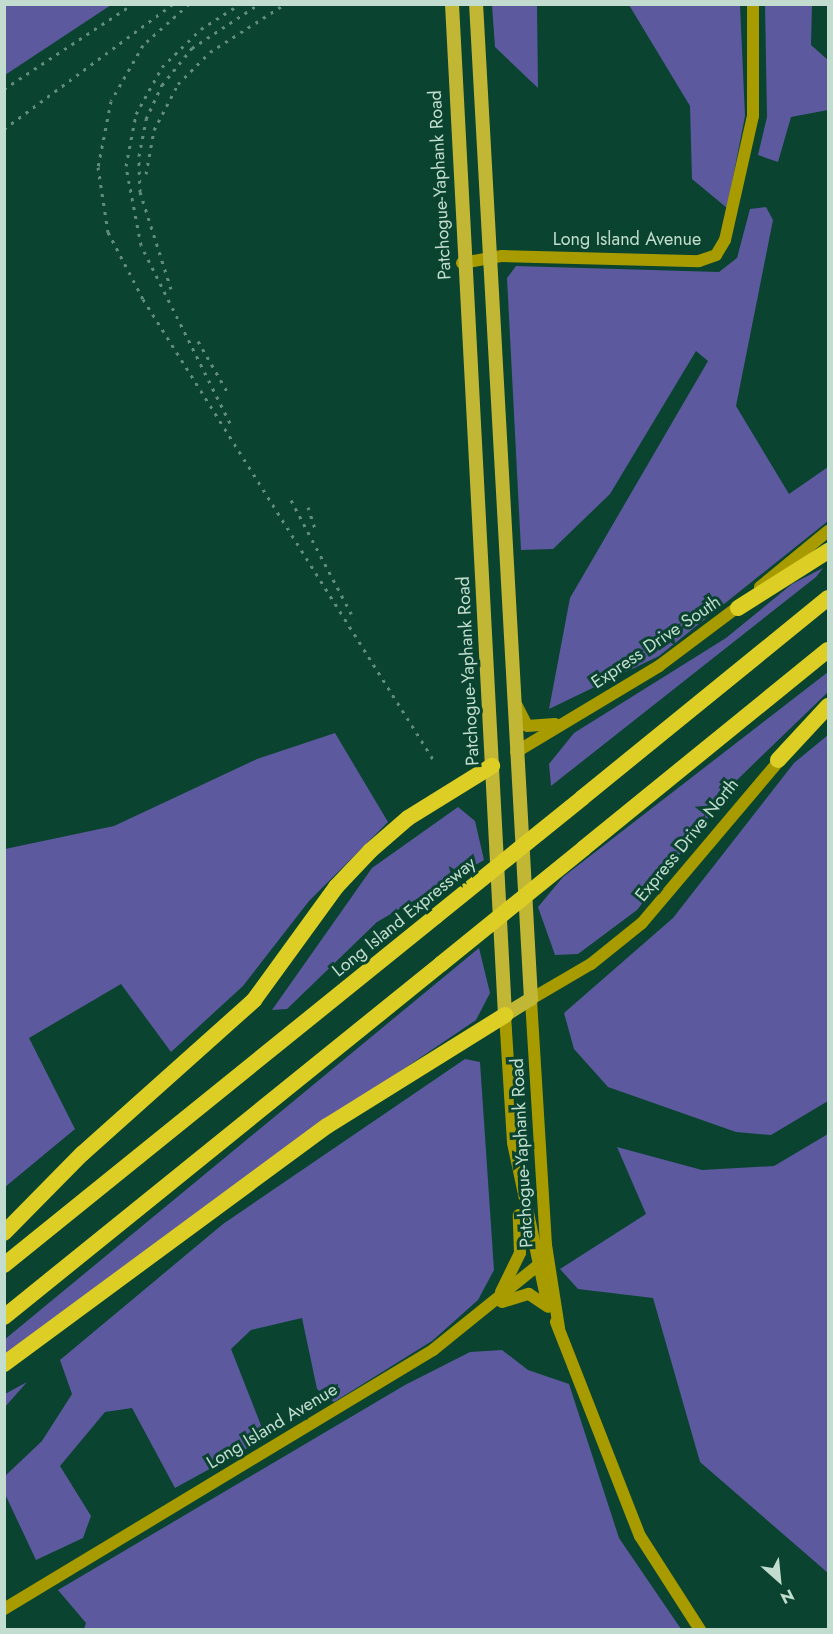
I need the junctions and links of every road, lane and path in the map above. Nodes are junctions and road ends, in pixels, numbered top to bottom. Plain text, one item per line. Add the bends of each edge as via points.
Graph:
1 (452, 4) edge
2 (476, 4) edge
3 (753, 4) edge
4 (489, 258) junction
5 (462, 263) junction
6 (828, 531) edge
7 (828, 551) edge
8 (828, 598) edge
9 (738, 608) junction
10 (828, 650) edge
11 (513, 697) junction
12 (828, 706) edge
13 (579, 716) junction
14 (828, 718) edge
15 (516, 752) junction
16 (778, 760) junction
17 (492, 766) junction
18 (531, 999) junction
19 (505, 1015) junction
20 (513, 1143) junction
21 (4, 1233) edge
22 (542, 1262) junction
23 (4, 1265) edge
24 (493, 1305) junction
25 (549, 1309) junction
26 (4, 1317) edge
27 (560, 1328) junction
28 (4, 1364) edge
29 (4, 1608) edge
30 (700, 1629) edge

1 - 5 main road, Patchogue-Yaphank Road
2 - 4 main road, Patchogue-Yaphank Road
3 - 4 main road, Long Island Avenue via 753,116 725,240 716,255 687,261
4 - 5 main road, Long Island Avenue
4 - 11 main road, Patchogue-Yaphank Road
5 - 17 main road, Patchogue-Yaphank Road
6 - 9 main road, Express Drive South
7 - 9 highway
8 - 23 highway, Long Island Expressway, bridge
9 - 13 main road, Express Drive South
10 - 26 highway, bridge
11 - 13 main road via 525,724 532,729
11 - 15 main road, Patchogue-Yaphank Road
12 - 16 highway
13 - 15 main road, Express Drive South
14 - 16 main road, Express Drive North
15 - 17 main road, Express Drive South
15 - 18 main road, Patchogue-Yaphank Road
16 - 18 main road, Express Drive North via 642,923 591,964
17 - 19 main road, Patchogue-Yaphank Road
17 - 21 highway via 408,818 370,851 336,887 254,1000 82,1154
18 - 19 main road, Express Drive North
18 - 22 main road, Patchogue-Yaphank Road
19 - 20 main road, Patchogue-Yaphank Road
19 - 28 highway via 327,1126
20 - 22 main road, Patchogue-Yaphank Road
20 - 24 main road via 520,1253
22 - 24 main road, Long Island Avenue
22 - 25 main road, Patchogue-Yaphank Road
22 - 27 main road, Patchogue-Yaphank Road
24 - 25 main road via 523,1294 538,1298
24 - 29 main road, Long Island Avenue via 414,1363
25 - 27 main road, Patchogue-Yaphank Road
27 - 30 main road, Patchogue-Yaphank Road via 640,1536

